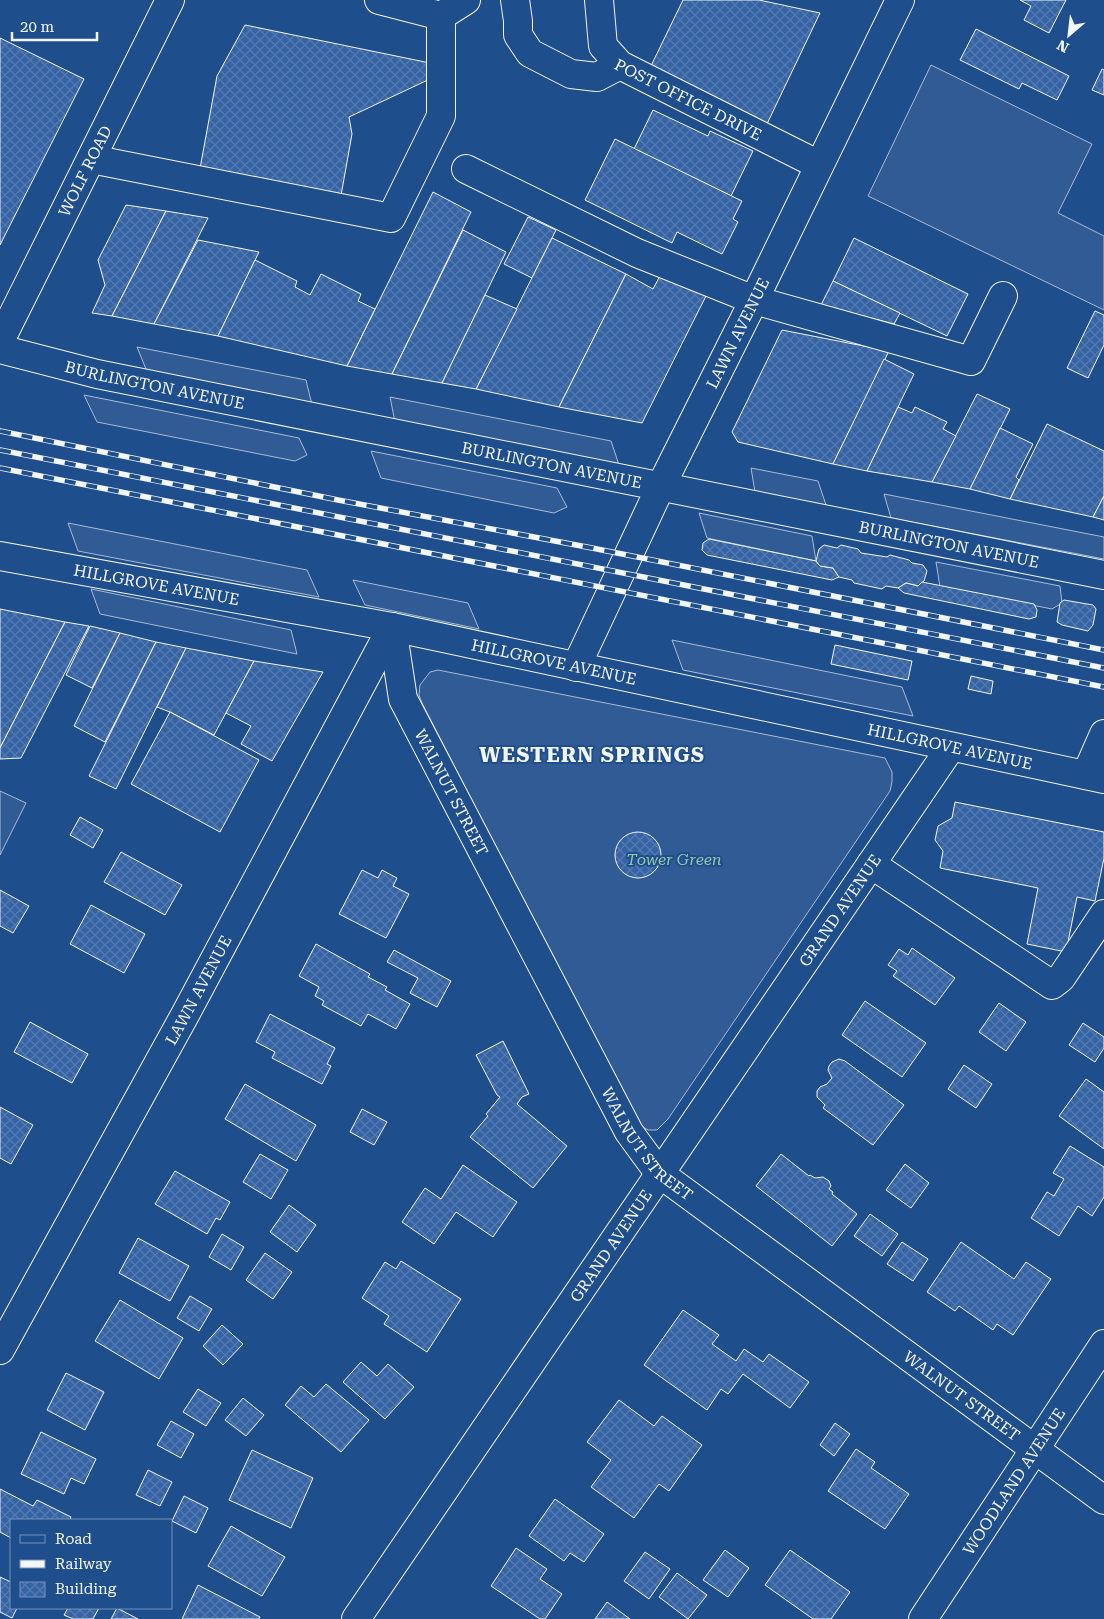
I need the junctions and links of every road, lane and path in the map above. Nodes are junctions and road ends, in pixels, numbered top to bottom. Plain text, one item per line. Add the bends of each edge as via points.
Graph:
1 (170, 0) edge
2 (379, 0) edge
3 (466, 0) edge
4 (515, 0) edge
5 (599, 0) edge
6 (900, 0) edge
7 (441, 16) junction
8 (620, 66) junction
9 (91, 159) junction
10 (819, 165) junction
11 (466, 169) dead end
12 (1003, 296) dead end
13 (754, 300) junction
14 (0, 341) edge
15 (0, 349) edge
16 (660, 488) junction
17 (0, 556) edge
18 (1104, 575) edge
19 (392, 627) junction
20 (576, 667) junction
21 (1104, 734) edge
22 (951, 747) junction
23 (1095, 777) edge
24 (871, 864) junction
25 (1104, 914) edge
26 (659, 1173) junction
27 (1104, 1344) edge
28 (0, 1350) edge
29 (1036, 1450) junction
30 (1104, 1500) edge
31 (356, 1619) edge
32 (924, 1619) edge

1 - 9 street, WOLF ROAD
2 - 7 street
3 - 7 street
4 - 8 street via 518,35 530,53 571,74 598,77
5 - 8 street, POST OFFICE DRIVE via 603,46
6 - 10 street, LAWN AVENUE
7 - 9 street via 441,116 391,218
8 - 10 street, POST OFFICE DRIVE
9 - 14 street, WOLF ROAD
10 - 13 street, LAWN AVENUE
11 - 13 street via 637,253
12 - 13 street via 971,361
13 - 16 street, LAWN AVENUE
15 - 16 street, BURLINGTON AVENUE via 97,374
16 - 18 street, BURLINGTON AVENUE
16 - 20 street, LAWN AVENUE
17 - 19 street, HILLGROVE AVENUE
19 - 20 street, HILLGROVE AVENUE
19 - 26 street, WALNUT STREET via 402,699 628,1132
19 - 28 street, LAWN AVENUE via 186,1013
20 - 22 street, HILLGROVE AVENUE
21 - 23 street
22 - 23 street, HILLGROVE AVENUE
22 - 24 street, GRAND AVENUE
24 - 25 street via 1052,985 1061,978
24 - 26 street, GRAND AVENUE
26 - 29 street, WALNUT STREET
26 - 31 street, GRAND AVENUE
27 - 29 street, WOODLAND AVENUE
29 - 30 street, WALNUT STREET
29 - 32 street, WOODLAND AVENUE

